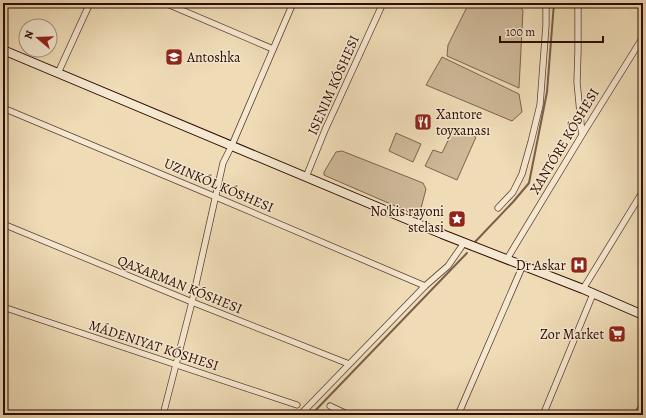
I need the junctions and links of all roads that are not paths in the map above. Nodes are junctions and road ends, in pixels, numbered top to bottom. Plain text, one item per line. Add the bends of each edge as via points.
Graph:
1 (90, 3) edge
2 (165, 3) edge
3 (293, 3) edge
4 (383, 3) edge
5 (546, 3) edge
6 (578, 3) edge
7 (643, 37) edge
8 (3, 50) edge
9 (273, 50) junction
10 (58, 73) junction
11 (3, 108) edge
12 (582, 135) junction
13 (232, 146) junction
14 (306, 177) junction
15 (643, 191) edge
16 (216, 196) junction
17 (498, 208) dead end
18 (3, 224) edge
19 (464, 243) junction
20 (507, 259) junction
21 (523, 265) junction
22 (425, 286) junction
23 (583, 289) junction
24 (593, 294) junction
25 (192, 302) junction
26 (3, 308) edge
27 (643, 315) edge
28 (349, 364) junction
29 (176, 365) junction
30 (643, 404) edge
31 (297, 405) dead end
32 (330, 406) dead end
33 (163, 415) edge
34 (300, 415) edge
35 (349, 415) edge
36 (458, 415) edge
37 (543, 415) edge
38 (637, 415) edge

1 - 10 street
2 - 9 street
3 - 9 street
4 - 14 street, ISENIM KÓSHESI
5 - 17 street via 540,105 522,174 513,192
6 - 12 street via 577,82
7 - 12 street, XANTÓRE KÓSHESI
8 - 10 main road
9 - 13 street
10 - 13 main road
11 - 16 street
12 - 20 street, XANTÓRE KÓSHESI
13 - 14 main road
13 - 16 street via 223,163
14 - 19 main road
15 - 23 street
16 - 22 street
16 - 25 street
18 - 25 street, QAXARMAN KÓSHESI
19 - 20 main road
19 - 22 street via 448,266
20 - 21 main road
21 - 23 main road
21 - 36 street
22 - 28 street
23 - 24 main road
24 - 27 main road
24 - 37 street
25 - 28 street, QAXARMAN KÓSHESI
25 - 29 street
26 - 29 street, MÁDENIYAT KÓSHESI
28 - 34 street
29 - 31 street, MÁDENIYAT KÓSHESI
29 - 33 street
30 - 38 street
32 - 35 street

